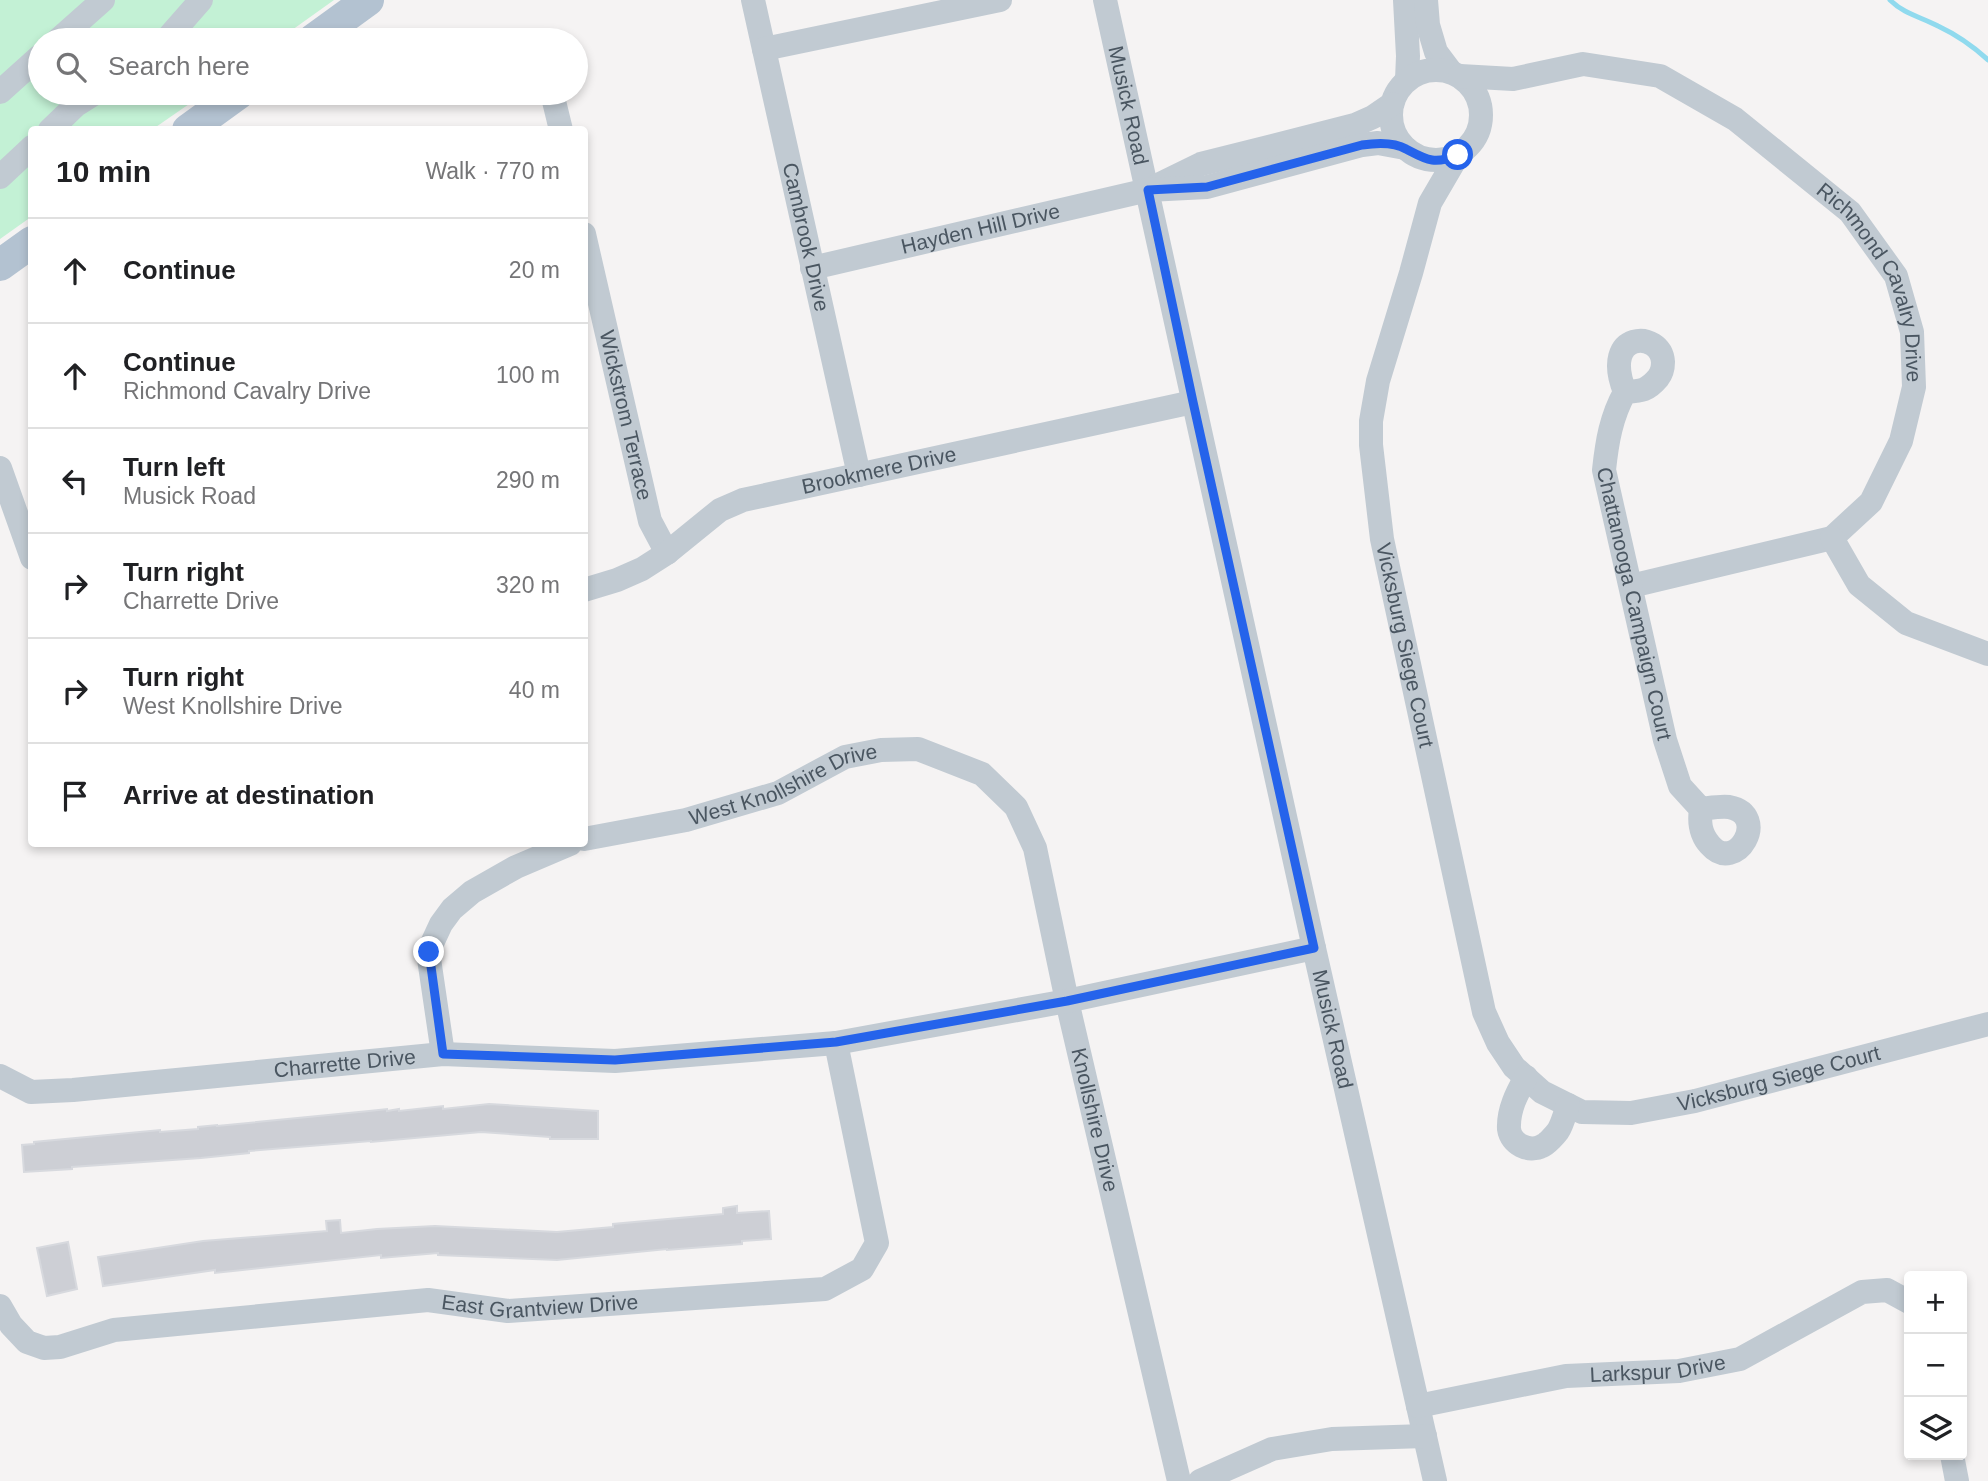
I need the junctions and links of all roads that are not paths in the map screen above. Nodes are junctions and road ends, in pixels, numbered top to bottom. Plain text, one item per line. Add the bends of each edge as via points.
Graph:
1 (103, 0) edge
2 (201, 0) edge
3 (368, 0) edge
4 (753, 0) edge
5 (1000, 0) edge
6 (1105, 0) edge
7 (1405, 0) edge
8 (1426, 0) edge
9 (72, 28) edge
10 (176, 28) edge
11 (330, 28) edge
12 (764, 49) junction
13 (28, 67) edge
14 (1456, 74) junction
15 (1513, 79) junction
16 (1407, 80) junction
17 (0, 92) edge
18 (1392, 104) junction
19 (76, 105) edge
20 (222, 105) edge
21 (555, 105) edge
22 (1482, 116) junction
23 (54, 126) edge
24 (194, 126) edge
25 (560, 126) edge
26 (1408, 150) junction
27 (28, 151) edge
28 (1458, 155) junction
29 (0, 177) edge
30 (1148, 190) junction
31 (1430, 203) junction
32 (28, 245) edge
33 (588, 251) edge
34 (0, 265) edge
35 (812, 268) junction
36 (1625, 392) dead end
37 (1193, 402) junction
38 (0, 468) edge
39 (859, 475) junction
40 (1832, 538) junction
41 (28, 547) edge
42 (667, 553) junction
43 (1632, 586) junction
44 (588, 589) edge
45 (1988, 654) edge
46 (982, 774) joint
47 (1701, 808) dead end
48 (588, 838) edge
49 (563, 847) edge
50 (1314, 948) junction
51 (1067, 1001) junction
52 (1988, 1024) edge
53 (836, 1042) junction
54 (443, 1054) junction
55 (0, 1076) edge
56 (1526, 1077) junction
57 (1568, 1105) junction
58 (1904, 1279) edge
59 (1881, 1290) junction
60 (1904, 1300) edge
61 (0, 1307) edge
62 (1419, 1406) junction
63 (1425, 1436) junction
64 (1953, 1460) edge
65 (1179, 1481) edge
66 (1200, 1481) edge
67 (1435, 1481) edge
68 (1957, 1481) edge

1 - 9 street
2 - 10 street
3 - 11 main road
4 - 12 street, Cambrook Drive
5 - 12 street
6 - 30 street, Musick Road
7 - 16 street
8 - 14 street via 1436,52
12 - 35 street, Cambrook Drive
13 - 17 street
14 - 15 street, Richmond Cavalry Drive
14 - 16 street via 1423,71
14 - 22 street via 1474,89
15 - 22 street
15 - 40 street, Richmond Cavalry Drive via 1583,64 1660,76 1735,119 1850,212 1896,276 1912,332 1914,387 1901,442 1871,502
16 - 18 street
18 - 26 street via 1394,132
18 - 30 street via 1355,125 1201,164
19 - 23 street
20 - 24 main road
21 - 25 street
22 - 28 street via 1477,134
26 - 28 street via 1421,158 1440,160
26 - 30 street via 1378,143 1362,145 1207,187
26 - 31 street
27 - 29 street
28 - 31 street, Vicksburg Siege Court
30 - 35 street, Hayden Hill Drive
30 - 37 street, Musick Road
31 - 56 street, Vicksburg Siege Court via 1378,381 1371,445 1382,539 1484,1012 1498,1043
32 - 34 main road
33 - 42 street, Wickstrom Terrace via 650,521
35 - 39 street, Cambrook Drive
36 - 43 street, Chattanooga Campaign Court via 1607,438 1604,470
37 - 39 street, Brookmere Drive
37 - 50 street, Musick Road
38 - 41 street
39 - 42 street, Brookmere Drive via 743,500 720,510
40 - 43 street, Richmond Cavalry Drive
40 - 45 street via 1859,585 1906,623
42 - 44 street, Brookmere Drive via 629,575
43 - 47 street, Chattanooga Campaign Court via 1665,740 1680,786
46 - 48 street, West Knollshire Drive via 918,750 881,750 845,757 778,793 686,820
46 - 51 street, Knollshire Drive via 1016,807 1035,848
49 - 54 street via 472,892 441,924 429,952
50 - 51 street, Charrette Drive
50 - 62 street, Musick Road
51 - 53 street, Charrette Drive
51 - 65 street, Knollshire Drive
52 - 57 street, Vicksburg Siege Court via 1631,1114 1582,1112
53 - 54 street, Charrette Drive via 615,1060
53 - 61 street, East Grantview Drive via 877,1243 862,1269 825,1289 508,1311 428,1300 114,1329 44,1348 27,1342
54 - 55 street, Charrette Drive via 73,1090 31,1092
56 - 57 street, Vicksburg Siege Court via 1542,1092
56 - 57 street via 1510,1115 1509,1132 1516,1143 1529,1149 1543,1146 1558,1132
58 - 59 street, Larkspur Drive
59 - 60 street
59 - 62 street, Larkspur Drive via 1862,1292 1740,1359 1679,1371 1566,1376
62 - 63 street, Musick Road
63 - 66 street via 1332,1439 1272,1449
63 - 67 street, Musick Road
64 - 68 street

